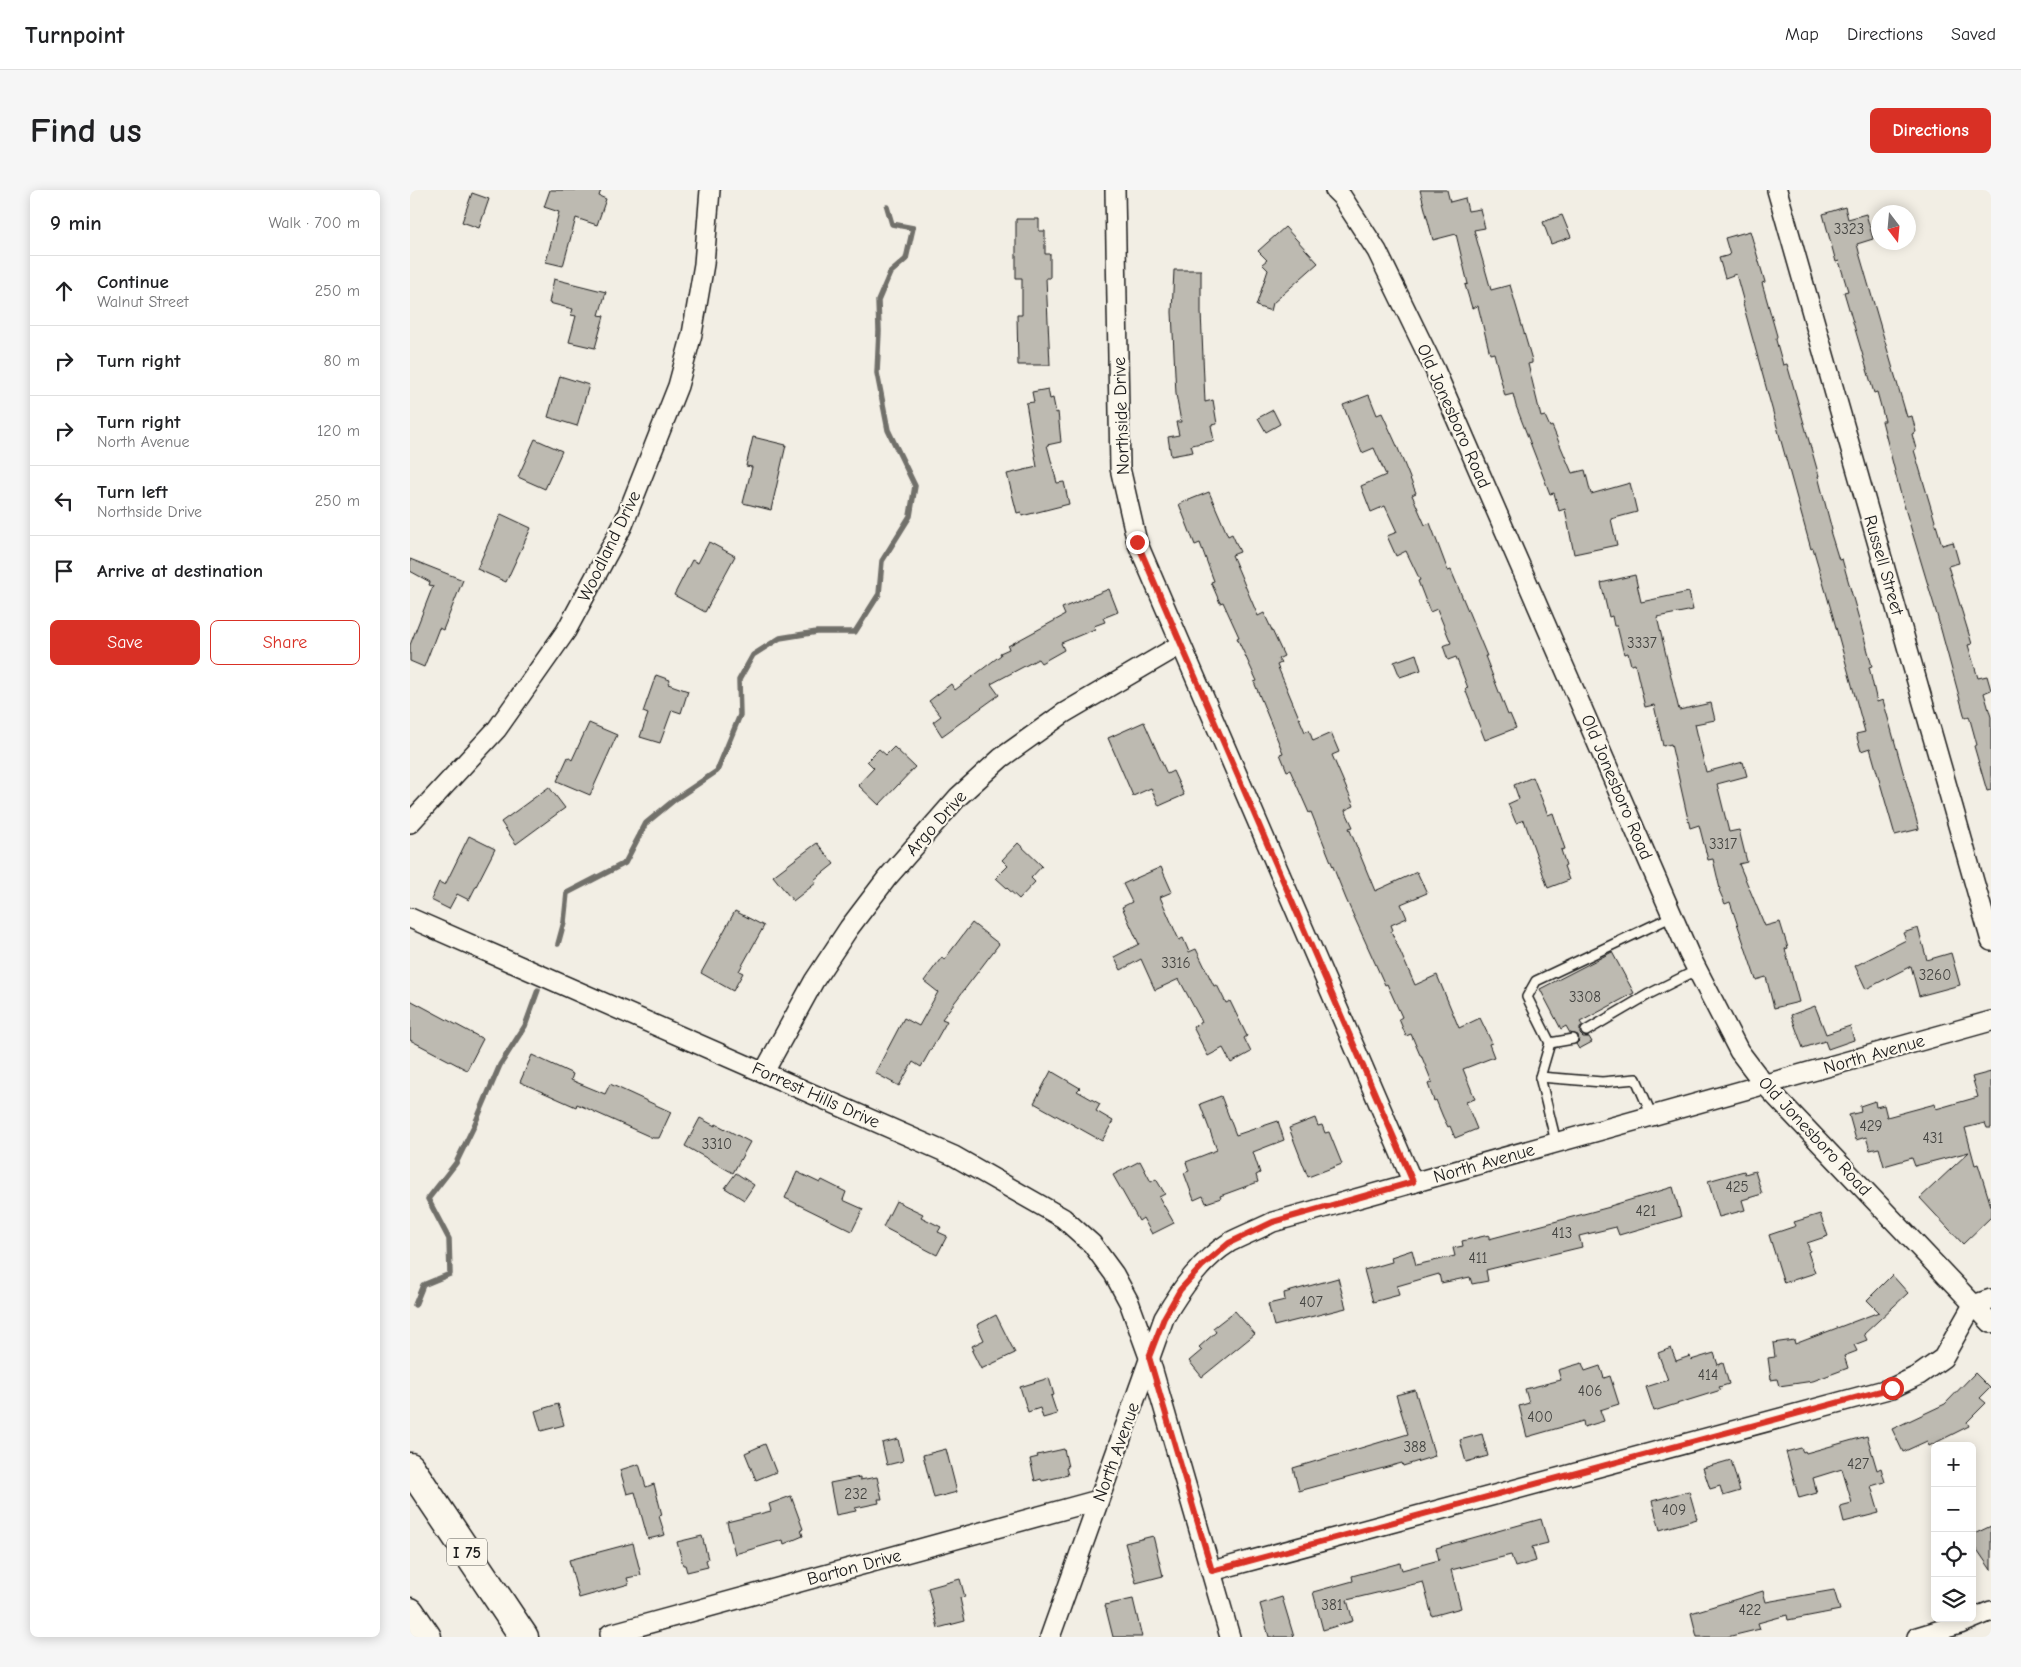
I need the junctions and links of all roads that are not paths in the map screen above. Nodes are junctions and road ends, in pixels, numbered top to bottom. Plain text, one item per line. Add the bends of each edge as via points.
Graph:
1 (710, 190) edge
2 (1115, 190) edge
3 (1335, 190) edge
4 (1777, 190) edge
5 (1180, 645) junction
6 (410, 823) edge
7 (1672, 916) junction
8 (410, 918) edge
9 (1991, 941) edge
10 (1697, 970) junction
11 (1991, 1021) edge
12 (1586, 1031) dead end
13 (1573, 1039) dead end
14 (1550, 1043) junction
15 (764, 1072) junction
16 (1540, 1077) junction
17 (1764, 1084) junction
18 (1652, 1116) junction
19 (1556, 1142) junction
20 (1413, 1182) junction
21 (1982, 1302) edge
22 (1991, 1323) edge
23 (1149, 1357) junction
24 (410, 1467) edge
25 (1098, 1500) junction
26 (1212, 1571) junction
27 (1991, 1611) edge
28 (410, 1612) edge
29 (610, 1634) dead end
30 (426, 1637) edge
31 (524, 1637) edge
32 (1050, 1637) edge
33 (1230, 1637) edge
34 (1917, 1637) edge

1 - 6 street, Woodland Drive via 704,264 692,334 678,386 623,525 566,631 496,729
2 - 5 street, Northside Drive via 1120,468 1137,542
3 - 7 street, Old Jonesboro Road via 1377,251 1435,370
4 - 9 street, Russell Street
5 - 15 street, Argo Drive via 1064,712 1001,758 958,797 848,928 814,981
5 - 20 street, Northside Drive
7 - 10 street, Old Jonesboro Road
7 - 14 lane via 1536,981 1526,997
8 - 15 street, Forrest Hills Drive
10 - 12 lane
10 - 17 street, Old Jonesboro Road via 1739,1051
11 - 17 street, North Avenue
13 - 14 lane
14 - 16 lane
15 - 23 street, Forrest Hills Drive via 954,1156 1063,1218 1092,1244 1114,1274 1129,1302
16 - 18 lane via 1602,1082 1636,1079
16 - 19 lane
17 - 18 street, North Avenue
17 - 21 street, Old Jonesboro Road
18 - 19 street, North Avenue
19 - 20 street, North Avenue
20 - 23 street, North Avenue via 1273,1222 1229,1243 1180,1290 1164,1318
21 - 22 street, Old Jonesboro Road
21 - 26 street via 1943,1358 1892,1388
23 - 25 street, North Avenue
23 - 26 street, Forrest Hills Drive
24 - 31 highway, I 75
25 - 29 street, Barton Drive
25 - 32 street, North Avenue
26 - 33 street, Forrest Hills Drive
27 - 34 street
28 - 30 highway

